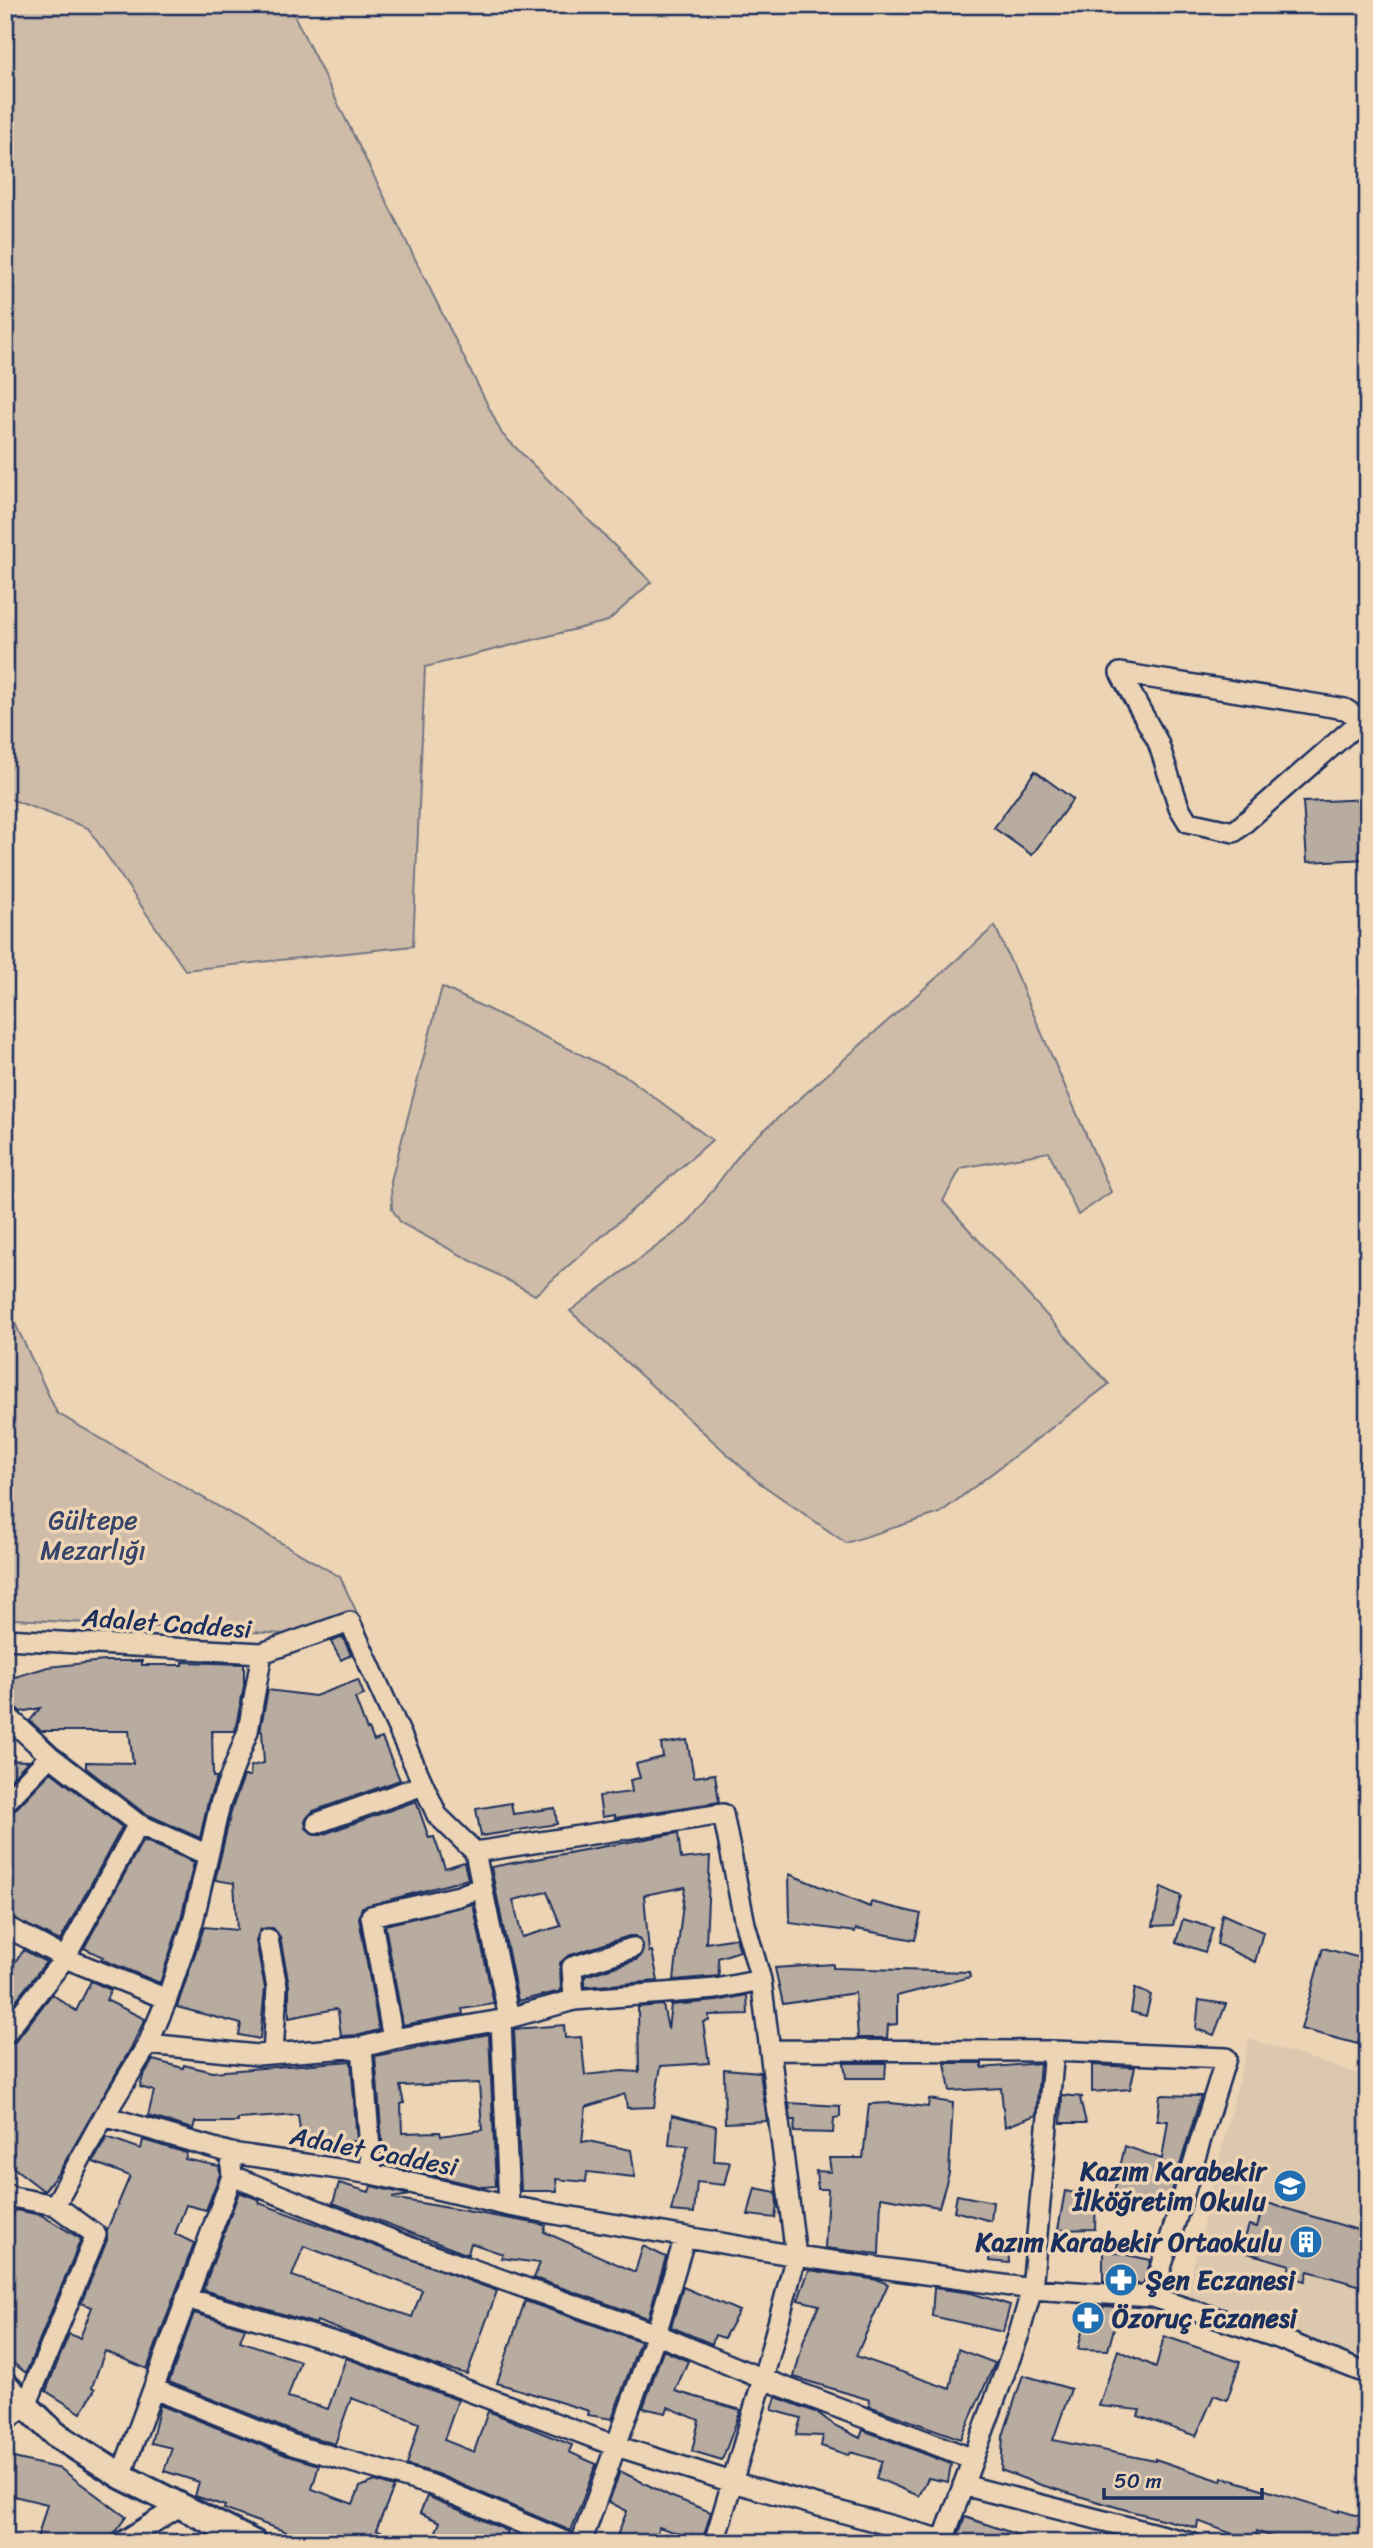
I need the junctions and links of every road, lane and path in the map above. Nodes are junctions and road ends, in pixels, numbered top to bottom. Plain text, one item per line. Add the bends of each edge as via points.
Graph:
1 (1365, 720) edge
2 (5, 1639) edge
3 (262, 1653) junction
4 (5, 1714) edge
5 (50, 1756) junction
6 (423, 1784) junction
7 (5, 1803) edge
8 (317, 1823) dead end
9 (138, 1824) junction
10 (475, 1852) junction
11 (208, 1854) junction
12 (482, 1887) junction
13 (5, 1927) edge
14 (268, 1939) dead end
15 (632, 1948) dead end
16 (65, 1958) junction
17 (761, 1980) junction
18 (167, 1999) junction
19 (574, 2000) junction
20 (505, 2019) junction
21 (5, 2034) edge
22 (393, 2039) junction
23 (148, 2044) junction
24 (362, 2047) junction
25 (770, 2050) junction
26 (1054, 2051) junction
27 (273, 2054) junction
28 (104, 2116) junction
29 (231, 2153) junction
30 (372, 2174) junction
31 (232, 2176) junction
32 (5, 2193) edge
33 (55, 2205) junction
34 (509, 2206) junction
35 (685, 2237) junction
36 (796, 2256) junction
37 (1032, 2289) junction
38 (1152, 2297) junction
39 (186, 2298) junction
40 (656, 2334) junction
41 (1368, 2374) edge
42 (763, 2379) junction
43 (5, 2385) edge
44 (154, 2389) junction
45 (26, 2406) junction
46 (5, 2421) edge
47 (616, 2446) junction
48 (973, 2459) junction
49 (121, 2476) junction
50 (732, 2482) junction
51 (963, 2485) junction
52 (178, 2507) junction
53 (942, 2541) edge
54 (121, 2543) edge
55 (254, 2543) edge
56 (568, 2543) edge
57 (581, 2543) edge
58 (714, 2543) edge
59 (1191, 2543) edge

1 - 1 street via 1234,832 1188,822 1158,742 1120,673 1345,709
2 - 3 street, Adalet Caddesi
3 - 6 street via 350,1622
3 - 11 street, Adalet Caddesi via 248,1731 220,1804
4 - 5 street
5 - 7 street
5 - 9 street
6 - 8 street
6 - 10 street via 437,1815
9 - 11 street
9 - 16 street
10 - 12 street
10 - 17 street via 723,1814
11 - 18 street, Adalet Caddesi via 193,1922
12 - 20 street
12 - 22 street via 372,1916
13 - 16 street
14 - 27 street via 277,1987
15 - 19 street via 572,1967
16 - 18 street
16 - 21 street
17 - 19 street via 716,1989
17 - 25 street
18 - 23 street, Adalet Caddesi
19 - 20 street
20 - 22 street
20 - 34 street
22 - 24 street
23 - 27 street
23 - 28 street, Adalet Caddesi
24 - 27 street
24 - 30 street
25 - 26 street
25 - 36 street
26 - 37 street
26 - 38 street via 1226,2058
28 - 29 street, Adalet Caddesi
28 - 33 street
29 - 30 street, Adalet Caddesi
29 - 31 street
30 - 34 street, Adalet Caddesi
31 - 39 street
31 - 40 street via 412,2248
32 - 33 street
33 - 45 street via 96,2235
34 - 35 street, Adalet Caddesi
35 - 36 street, Adalet Caddesi
35 - 40 street
36 - 37 street, Adalet Caddesi
36 - 42 street
37 - 38 street, Adalet Caddesi
37 - 48 street
38 - 41 street, Adalet Caddesi via 1278,2338
39 - 44 street
39 - 47 street via 351,2347
40 - 42 street
40 - 47 street
42 - 48 street
42 - 50 street
43 - 45 street
44 - 49 street
44 - 56 street via 293,2445 432,2485
45 - 46 street
45 - 49 street via 55,2434
47 - 50 street
47 - 57 street
48 - 51 street
49 - 52 street
50 - 53 street
50 - 58 street
51 - 53 street
51 - 59 street
52 - 54 street
52 - 55 street

